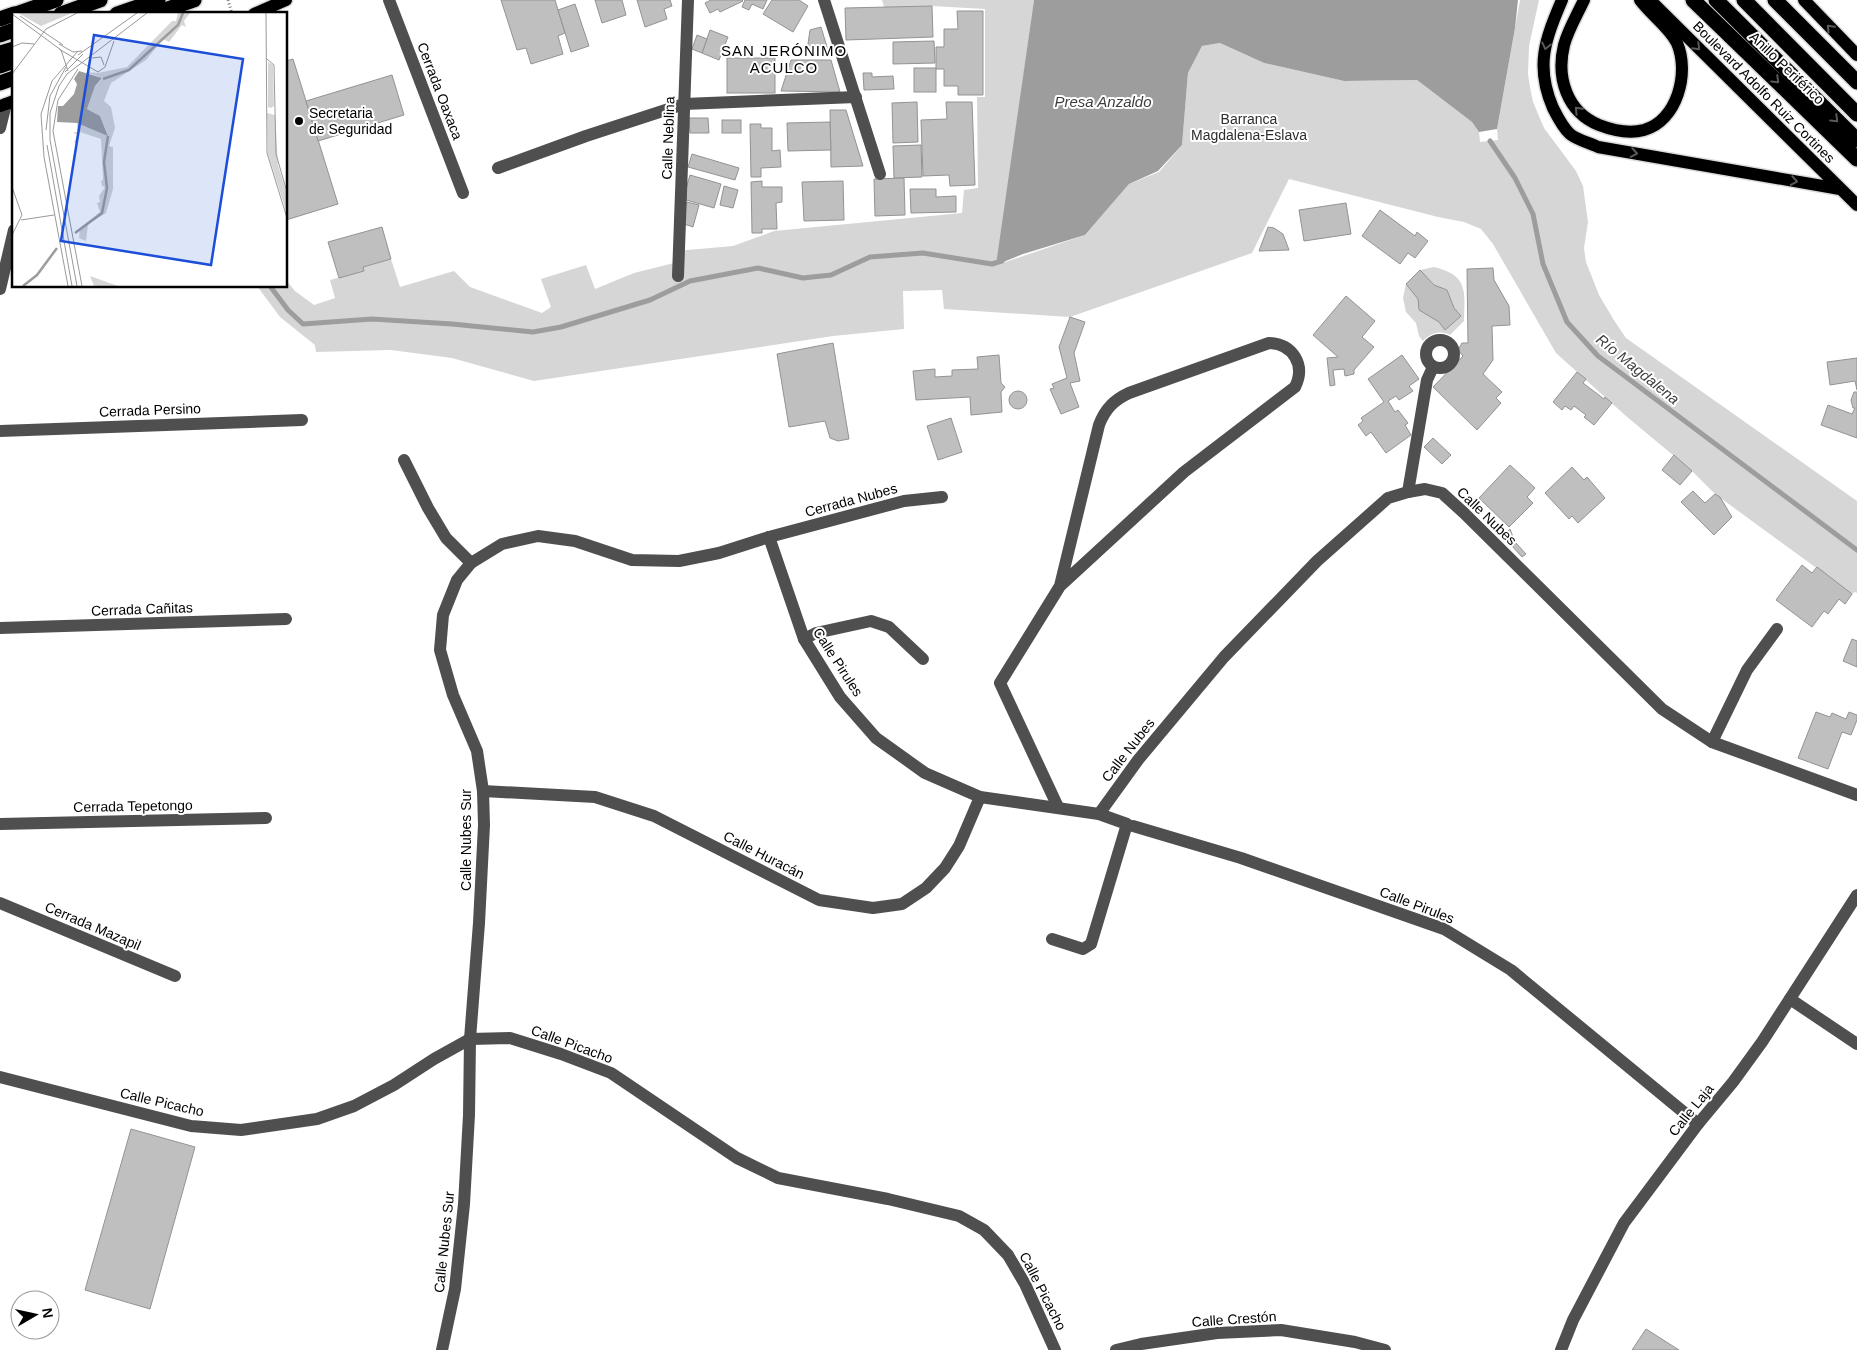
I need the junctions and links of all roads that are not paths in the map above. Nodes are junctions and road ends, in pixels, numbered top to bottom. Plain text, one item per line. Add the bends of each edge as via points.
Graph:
1 (56, 0) edge
2 (100, 0) edge
3 (158, 0) edge
4 (194, 0) edge
5 (286, 0) edge
6 (389, 0) edge
7 (688, 0) edge
8 (824, 0) edge
9 (1562, 0) edge
10 (1584, 0) edge
11 (1640, 0) edge
12 (1650, 0) edge
13 (1693, 0) edge
14 (1716, 0) edge
15 (1744, 0) edge
16 (1754, 0) edge
17 (1775, 0) edge
18 (1786, 0) edge
19 (1804, 0) edge
20 (20, 12) edge
21 (67, 12) edge
22 (123, 12) edge
23 (159, 12) edge
24 (259, 12) edge
25 (12, 15) edge
26 (0, 19) edge
27 (1767, 24) junction
28 (12, 31) edge
29 (0, 35) edge
30 (1857, 55) edge
31 (12, 62) edge
32 (0, 66) edge
33 (1857, 72) edge
34 (12, 79) edge
35 (1857, 82) edge
36 (0, 83) edge
37 (856, 98) junction
38 (6, 104) edge
39 (684, 104) junction
40 (1857, 114) edge
41 (0, 128) edge
42 (1851, 143) edge
43 (1857, 160) edge
44 (498, 168) dead end
45 (880, 174) dead end
46 (1840, 189) junction
47 (463, 192) dead end
48 (1857, 205) edge
49 (12, 238) edge
50 (678, 276) dead end
51 (0, 289) edge
52 (1433, 367) dead end
53 (302, 420) dead end
54 (0, 431) edge
55 (404, 460) dead end
56 (1408, 492) junction
57 (942, 496) dead end
58 (769, 537) junction
59 (471, 562) junction
60 (1060, 586) junction
61 (286, 619) dead end
62 (0, 628) edge
63 (1777, 629) dead end
64 (804, 639) junction
65 (923, 659) dead end
66 (1712, 742) junction
67 (483, 791) junction
68 (1857, 794) edge
69 (980, 796) junction
70 (1058, 807) junction
71 (1099, 814) junction
72 (266, 818) dead end
73 (0, 824) edge
74 (1130, 825) junction
75 (1857, 895) edge
76 (0, 904) edge
77 (1052, 939) dead end
78 (175, 976) dead end
79 (1790, 999) junction
80 (470, 1039) junction
81 (1857, 1044) edge
82 (0, 1077) edge
83 (1698, 1124) junction
84 (442, 1350) edge
85 (1055, 1350) edge
86 (1116, 1350) edge
87 (1385, 1350) edge
88 (1560, 1350) edge

1 - 20 highway
2 - 21 highway
3 - 22 highway
4 - 23 highway
5 - 24 main road
6 - 47 street, Cerrada Oaxaca
7 - 39 street, Calle Neblina
8 - 37 street
9 -> 46 main road via 1549,32 1542,62 1546,91 1556,116 1570,134 1598,147
11 -> 10 main road via 1674,38 1680,54 1681,82 1667,114 1656,125 1642,131 1614,130 1591,121 1576,110 1565,91 1562,70 1564,46
12 -> 46 main road, Boulevard Adolfo Ruiz Cortines
13 -> 42 highway, Anillo Periférico
14 -> 42 highway
15 - 27 highway
16 - 27 highway
17 - 35 highway
18 - 33 highway
30 -> 19 main road
25 - 26 highway
27 - 40 highway
28 - 29 highway
31 - 32 highway
34 - 36 highway
37 - 39 street
37 - 45 street
38 - 41 street
39 - 44 street
39 - 50 street, Calle Neblina
42 - 43 highway
46 - 48 main road, Boulevard Adolfo Ruiz Cortines
49 - 51 street
52 - 56 street via 1427,380
53 - 54 street, Cerrada Persino
55 - 59 street via 446,538
56 - 66 street, Calle Nubes via 1425,489 1442,494 1662,709
56 - 71 street, Calle Nubes via 1388,498 1263,615 1180,708
57 - 58 street, Cerrada Nubes via 904,501
58 - 59 street, Calle Nubes Sur via 719,554 663,562 632,560 575,541 538,536 502,544
58 - 64 street, Calle Pirules
59 - 67 street, Calle Nubes Sur via 457,580 443,615 440,650 453,695 476,751
60 - 60 street via 1184,472 1295,387 1300,367 1289,349 1269,343 1122,396 1108,408 1099,425
60 - 70 street via 1000,683
61 - 62 street, Cerrada Cañitas
63 - 66 street via 1747,670
64 - 65 street via 816,633 871,621 889,628
64 - 69 street, Calle Pirules via 840,697 876,738 925,773
66 - 68 street, Calle Nubes
67 - 69 street, Calle Huracán via 595,798 654,816 819,900 873,908 902,904 926,888 946,868
67 - 80 street, Calle Nubes Sur via 479,923
69 - 70 street, Calle Pirules
70 - 71 street, Calle Pirules
71 - 74 street, Calle Pirules
72 - 73 street, Cerrada Tepetongo
74 - 77 street via 1091,944 1083,949
74 - 83 street, Calle Pirules via 1241,858 1444,929 1511,970
75 - 79 street, Calle Laja
76 - 78 street, Cerrada Mazapil
79 - 81 street
79 - 83 street, Calle Laja via 1733,1082
80 - 82 street, Calle Picacho via 354,1106 316,1119 241,1130 191,1126
80 - 84 street, Calle Nubes Sur via 464,1204 456,1289
80 - 85 street, Calle Picacho via 510,1038 610,1073 737,1158 778,1178 959,1216 984,1230 1008,1255
83 - 88 street, Calle Laja via 1624,1223
86 - 87 street, Calle Crestón via 1218,1333 1280,1330

